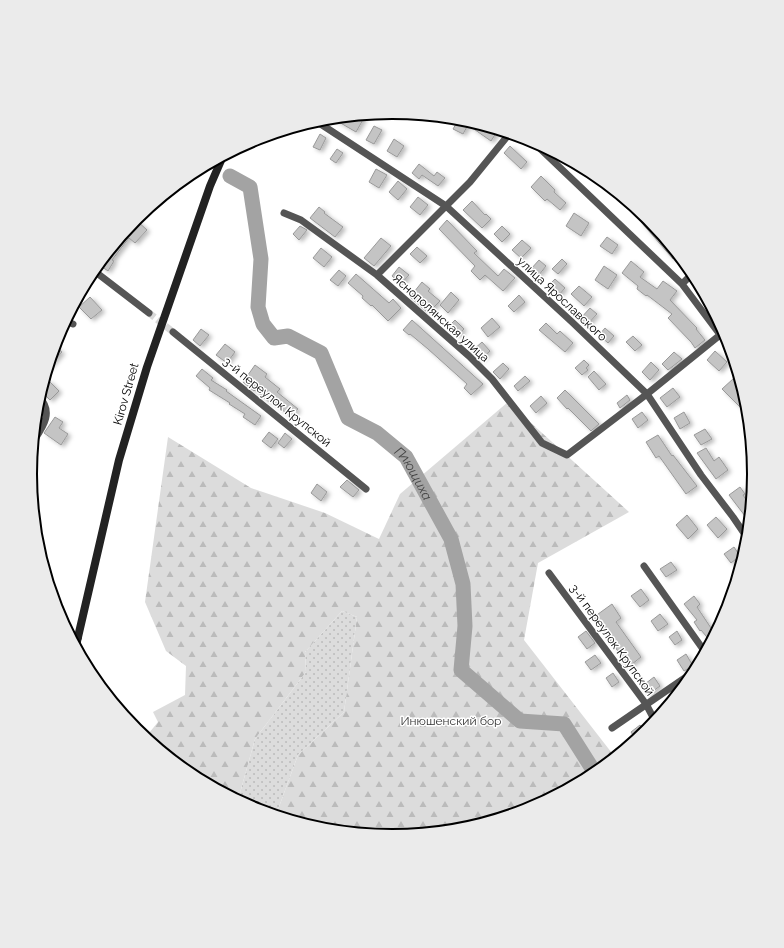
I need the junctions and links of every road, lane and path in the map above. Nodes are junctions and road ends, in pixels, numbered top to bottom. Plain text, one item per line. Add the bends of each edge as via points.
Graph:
1 (324, 126) edge
2 (506, 138) edge
3 (547, 155) edge
4 (219, 165) edge
5 (446, 206) junction
6 (284, 213) dead end
7 (99, 274) edge
8 (377, 275) junction
9 (688, 278) edge
10 (682, 284) junction
11 (149, 313) tunnel mouth
12 (716, 330) edge
13 (173, 332) tunnel mouth
14 (719, 336) edge
15 (647, 394) junction
16 (44, 405) edge
17 (40, 432) edge
18 (366, 489) dead end
19 (742, 531) edge
20 (644, 566) dead end
21 (549, 572) dead end
22 (78, 638) edge
23 (702, 647) edge
24 (680, 681) edge
25 (646, 704) junction
26 (652, 715) edge
27 (612, 728) dead end

1 - 5 street, улица Ярославского
2 - 5 street via 470,182
3 - 10 street
4 - 22 main road, Kirov Street, bridge via 146,368 120,460
5 - 8 street
5 - 15 street, улица Ярославского
6 - 8 street, Яснополянская улица via 301,220
7 - 11 street
8 - 15 street, Яснополянская улица via 492,379 542,443 567,455
9 - 10 street
10 - 12 street
13 - 18 street, 3-й переулок Крупской
14 - 15 street
15 - 19 street, улица Ярославского
16 - 17 street via 47,415
20 - 23 street
21 - 25 street, 3-й переулок Крупской
24 - 25 street
25 - 26 street, 3-й переулок Крупской
25 - 27 street

